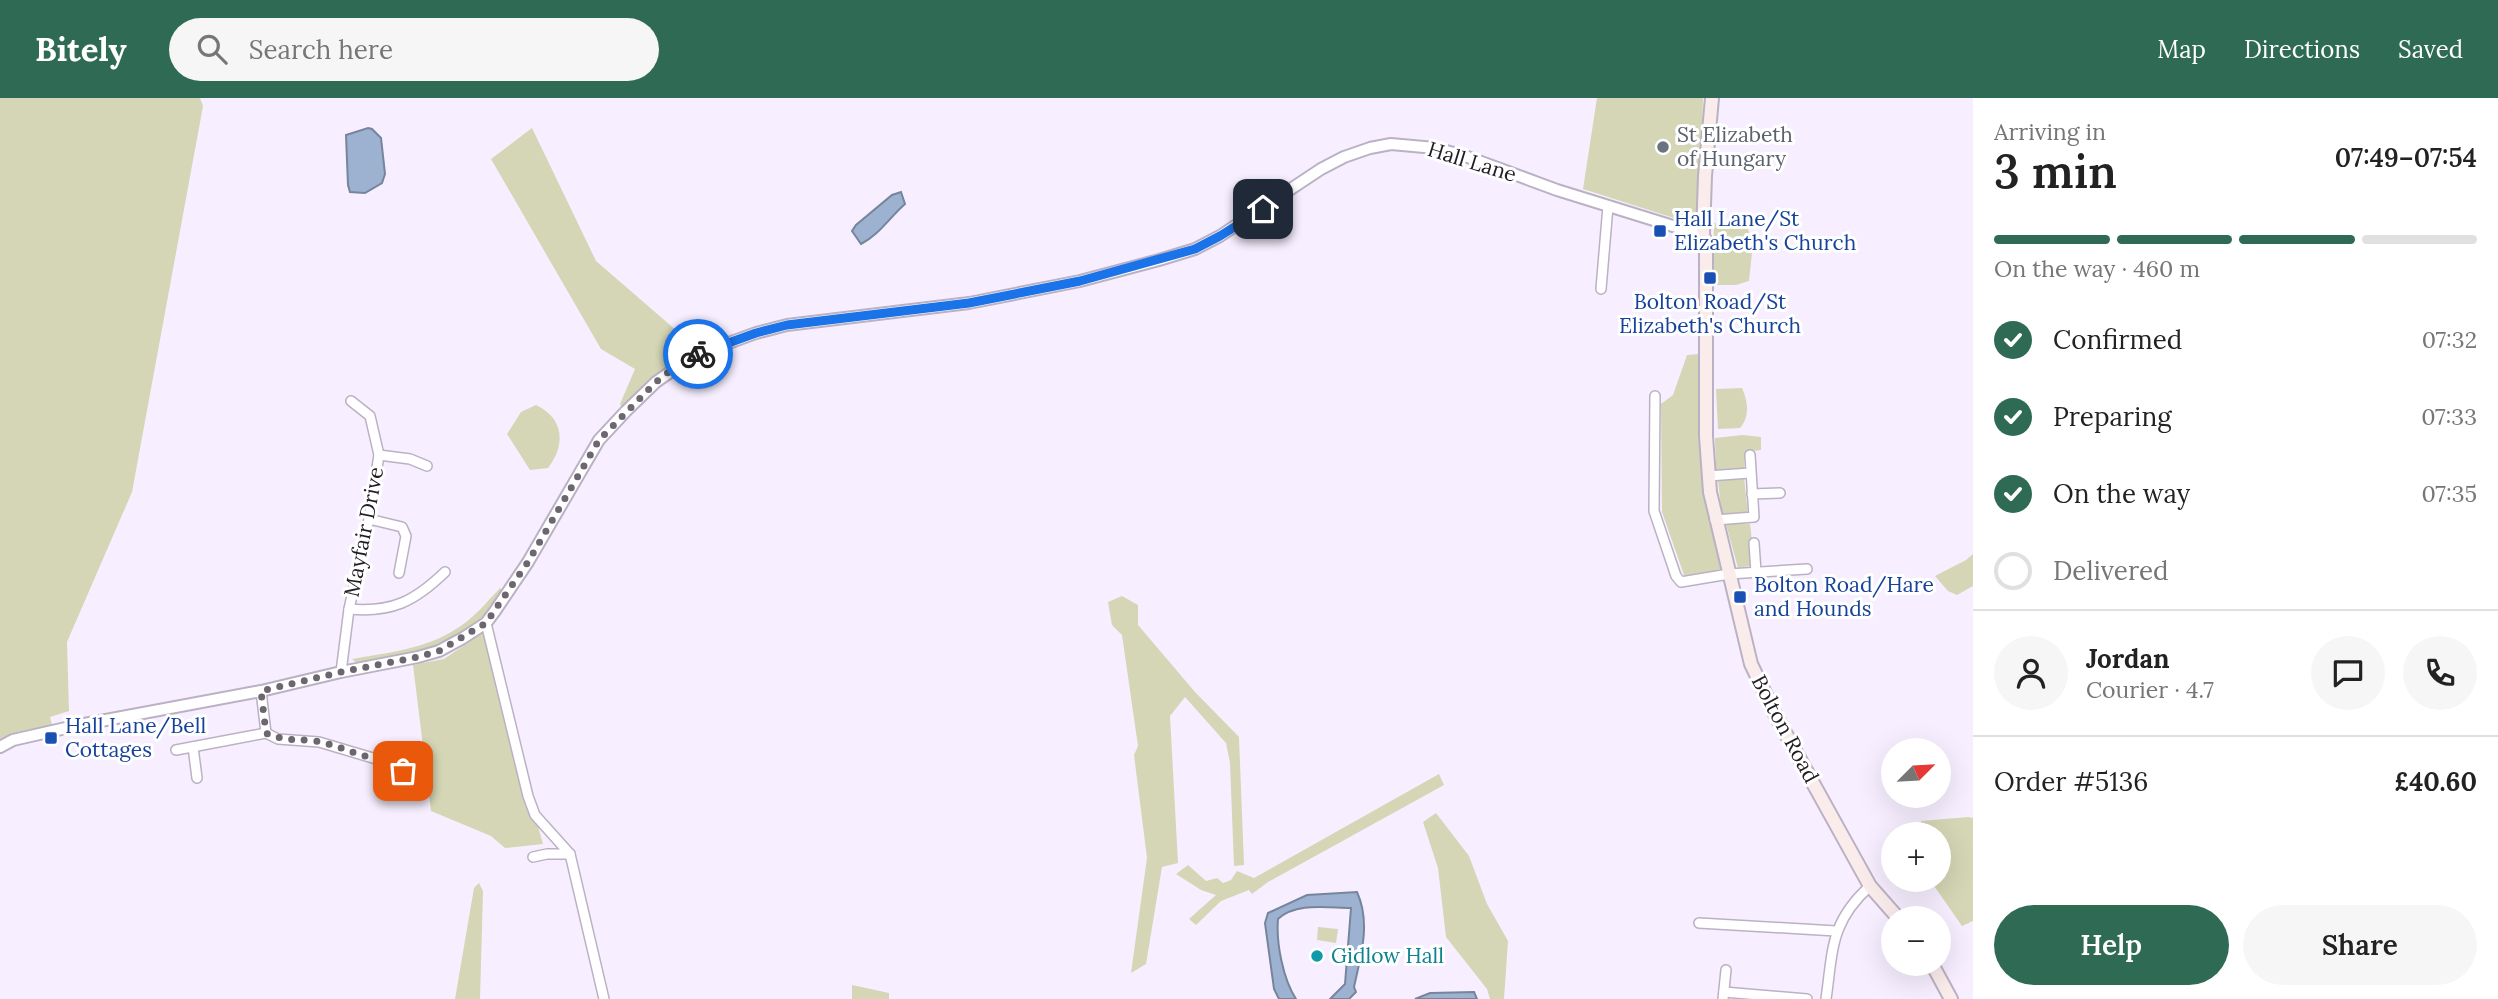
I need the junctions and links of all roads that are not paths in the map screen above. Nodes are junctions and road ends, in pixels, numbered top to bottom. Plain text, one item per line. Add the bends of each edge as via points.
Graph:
1 (1712, 98) edge
2 (1608, 206) junction
3 (1703, 234) junction
4 (1601, 289) dead end
5 (1655, 396) dead end
6 (351, 401) dead end
7 (379, 455) junction
8 (1749, 455) dead end
9 (427, 466) dead end
10 (1750, 473) junction
11 (1708, 477) junction
12 (1780, 493) dead end
13 (1752, 494) junction
14 (369, 519) junction
15 (1715, 520) junction
16 (1754, 543) dead end
17 (1807, 569) dead end
18 (446, 572) dead end
19 (1756, 572) junction
20 (400, 573) dead end
21 (1729, 574) junction
22 (349, 609) junction
23 (486, 623) junction
24 (341, 672) junction
25 (261, 691) junction
26 (266, 733) junction
27 (0, 747) edge
28 (193, 747) junction
29 (176, 750) dead end
30 (416, 755) dead end
31 (402, 758) junction
32 (403, 771) dead end
33 (197, 778) dead end
34 (567, 851) junction
35 (533, 857) dead end
36 (1870, 886) junction
37 (1888, 906) edge
38 (1699, 923) dead end
39 (1836, 931) junction
40 (1726, 970) dead end
41 (1939, 976) edge
42 (1723, 995) edge
43 (604, 999) edge
44 (1807, 999) edge
45 (1826, 999) edge
46 (1951, 999) edge

1 - 3 main road, Bolton Road
2 - 3 street, Hall Lane
2 - 4 street
2 - 23 street, Hall Lane via 1435,148 1380,146 1321,169 1241,224 1195,249 1080,281 969,303 787,325 720,345 671,370 599,440 528,562
3 - 11 main road, Bolton Road
5 - 21 street via 1654,511 1676,576 1681,582
6 - 7 street, Mayfair Drive via 370,416
7 - 9 street
7 - 14 street, Mayfair Drive
8 - 10 street
10 - 11 street
10 - 13 street
11 - 15 main road, Bolton Road
12 - 13 street
13 - 15 street via 1754,517
14 - 20 street via 402,527 406,536
14 - 22 street, Mayfair Drive
15 - 21 main road, Bolton Road
16 - 19 street
17 - 19 street
18 - 22 street via 397,607
19 - 21 street
21 - 36 main road, Bolton Road via 1751,664
22 - 24 street, Mayfair Drive
23 - 24 street, Hall Lane via 439,651
23 - 34 street via 528,796 535,815
24 - 25 street, Hall Lane
25 - 26 street
25 - 27 street, Hall Lane via 79,724
26 - 28 street
26 - 31 street via 383,761
28 - 29 street
28 - 33 street
30 - 31 street
31 - 32 street
34 - 35 street
34 - 43 street
36 - 37 main road, Bolton Road
36 - 39 street
38 - 39 street
39 - 45 street
40 - 42 street
41 - 46 main road
42 - 44 street

